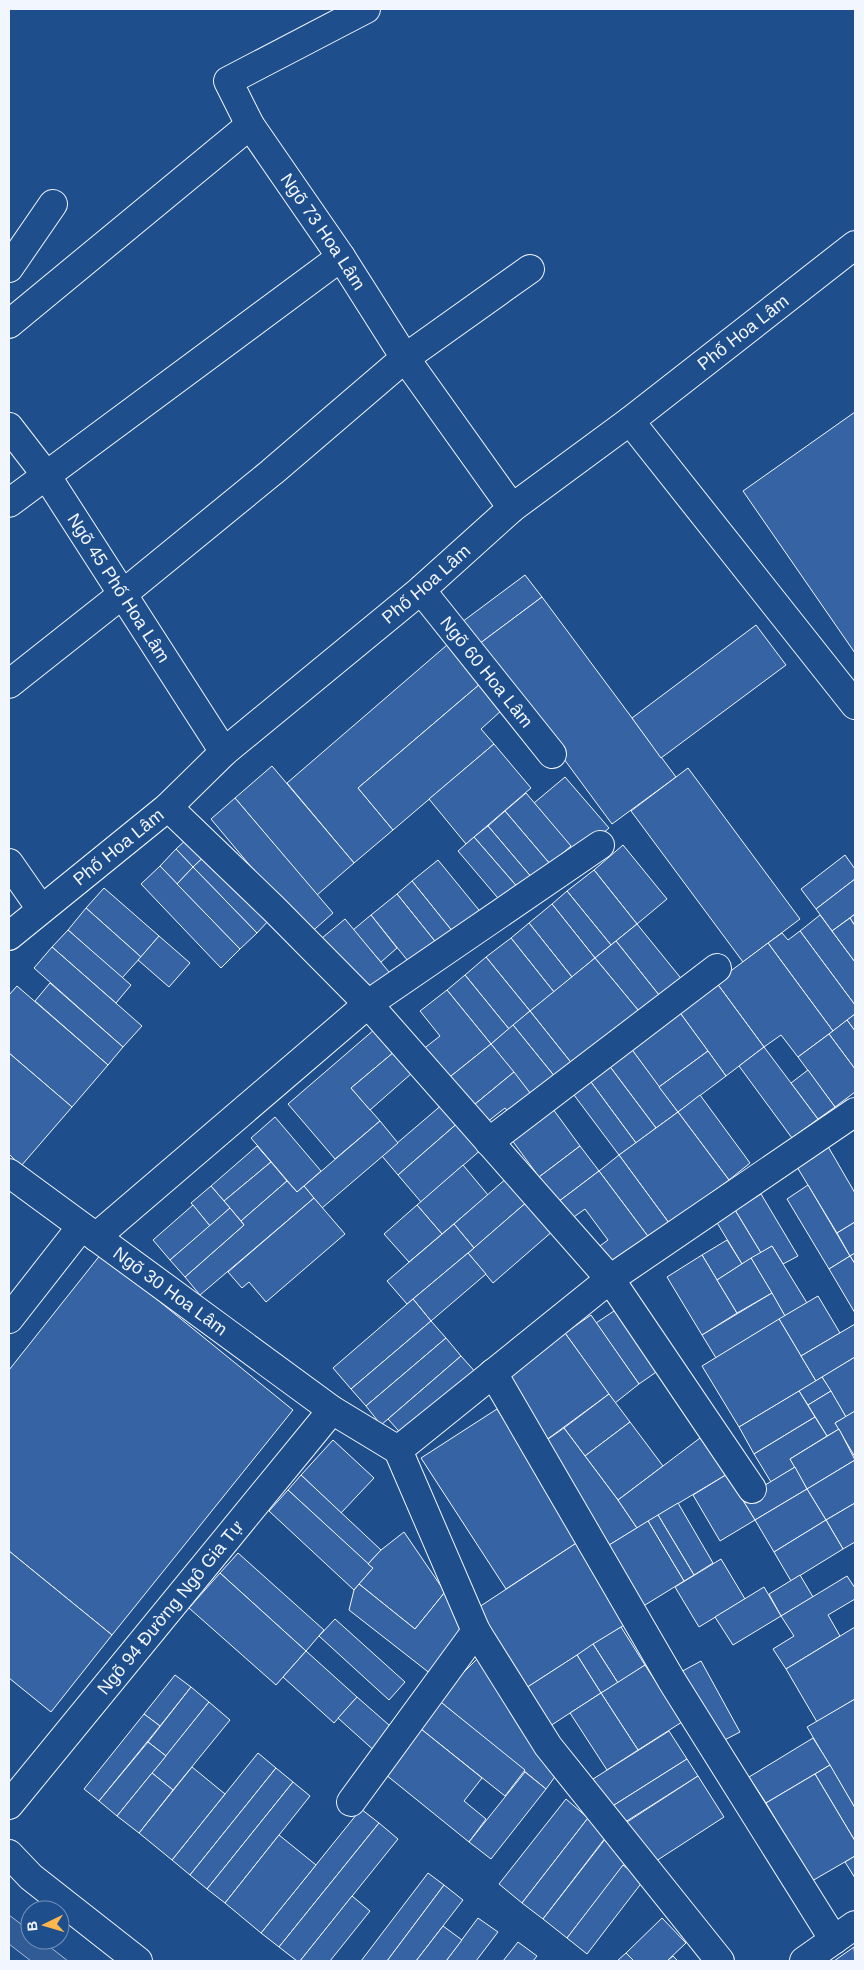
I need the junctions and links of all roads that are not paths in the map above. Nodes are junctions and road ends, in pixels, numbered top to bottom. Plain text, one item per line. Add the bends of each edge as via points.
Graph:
1 (366, 9) edge
2 (250, 125) junction
3 (54, 204) dead end
4 (855, 245) edge
5 (341, 257) junction
6 (9, 268) edge
7 (530, 269) dead end
8 (9, 324) edge
9 (405, 358) junction
10 (630, 421) junction
11 (9, 427) edge
12 (46, 475) junction
13 (9, 503) edge
14 (512, 508) junction
15 (421, 590) junction
16 (124, 593) junction
17 (9, 684) edge
18 (855, 705) edge
19 (224, 752) junction
20 (552, 754) dead end
21 (168, 807) junction
22 (600, 845) dead end
23 (9, 864) edge
24 (41, 909) junction
25 (9, 936) edge
26 (717, 968) dead end
27 (368, 1004) junction
28 (855, 1112) edge
29 (489, 1142) junction
30 (9, 1173) edge
31 (88, 1232) junction
32 (610, 1279) junction
33 (9, 1318) edge
34 (493, 1373) junction
35 (332, 1410) junction
36 (398, 1450) junction
37 (752, 1489) dead end
38 (476, 1631) junction
39 (351, 1802) dead end
40 (9, 1805) edge
41 (9, 1854) edge
42 (855, 1925) edge
43 (834, 1940) junction
44 (138, 1961) edge
45 (720, 1961) edge
46 (804, 1961) edge

1 - 2 street, Ngõ 73 Hoa Lâm via 228,81
2 - 5 street, Ngõ 73 Hoa Lâm
2 - 8 street
3 - 6 street
4 - 10 street, Phố Hoa Lâm
5 - 9 street, Ngõ 73 Hoa Lâm
5 - 12 street
7 - 9 street
9 - 14 street, Ngõ 73 Hoa Lâm
9 - 16 street
10 - 14 street, Phố Hoa Lâm
10 - 18 street
11 - 12 street, Ngõ 45 Phố Hoa Lâm
12 - 13 street
12 - 16 street, Ngõ 45 Phố Hoa Lâm
14 - 15 street, Phố Hoa Lâm
15 - 19 street, Phố Hoa Lâm
15 - 20 street, Ngõ 60 Hoa Lâm
16 - 17 street
16 - 19 street, Ngõ 45 Phố Hoa Lâm
19 - 21 street, Phố Hoa Lâm
21 - 24 street, Phố Hoa Lâm
21 - 27 street
22 - 27 street
23 - 24 street
24 - 25 street, Phố Hoa Lâm
26 - 29 street
27 - 29 street
27 - 31 street
28 - 32 street
29 - 32 street
30 - 31 street, Ngõ 30 Hoa Lâm
31 - 33 street
31 - 35 street, Ngõ 30 Hoa Lâm
32 - 34 street
32 - 37 street
34 - 36 street
34 - 43 street via 672,1682
35 - 36 street, Ngõ 30 Hoa Lâm
35 - 40 street, Ngõ 94 Đường Ngô Gia Tự
36 - 38 street
38 - 39 street
38 - 45 street via 548,1746
41 - 44 street via 31,1877
42 - 43 street
43 - 46 street

